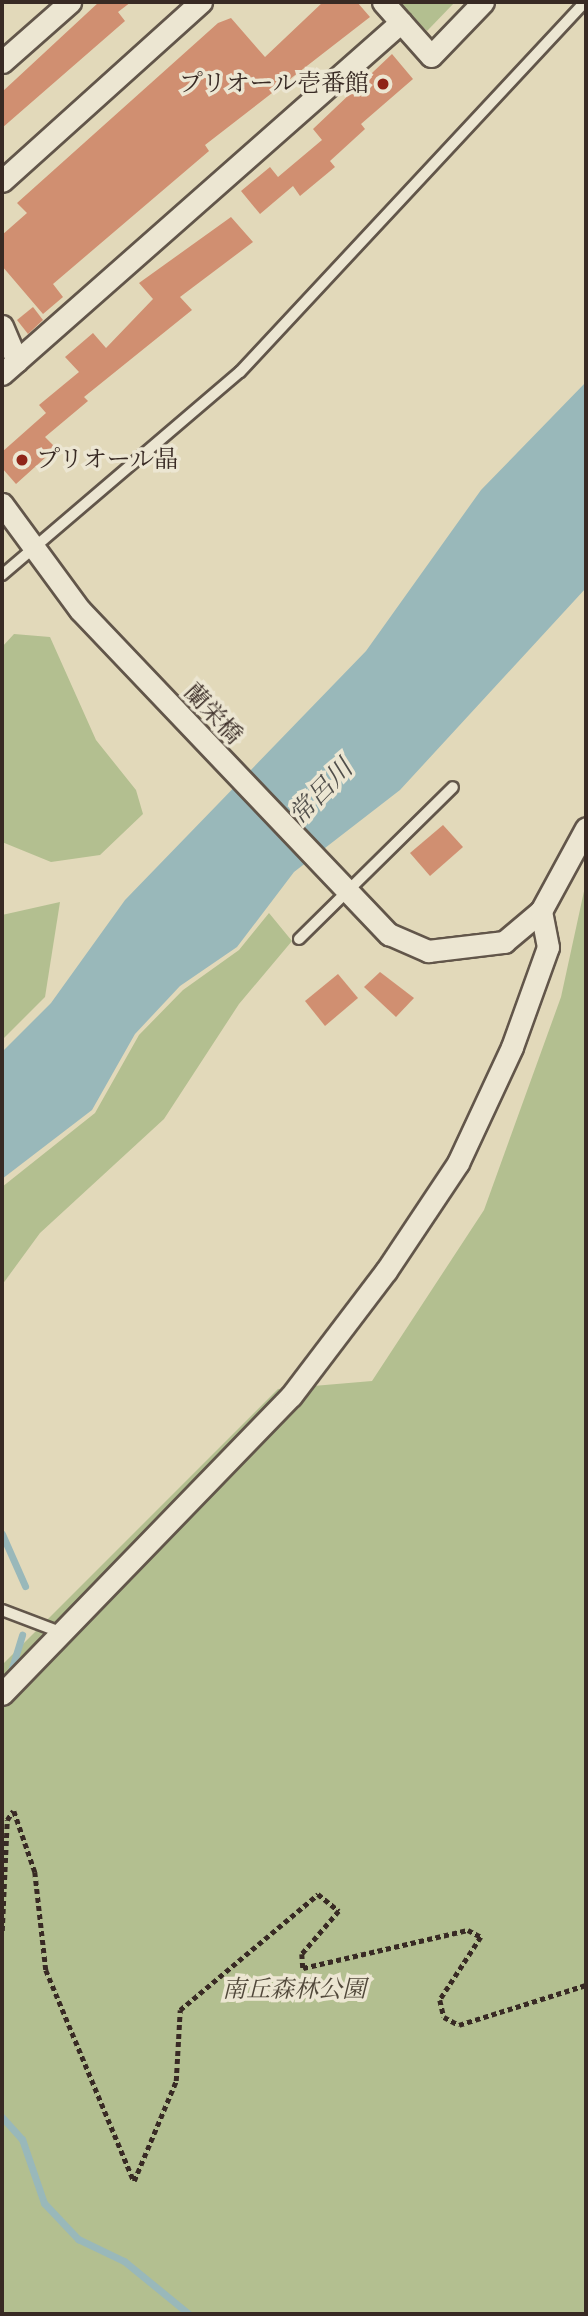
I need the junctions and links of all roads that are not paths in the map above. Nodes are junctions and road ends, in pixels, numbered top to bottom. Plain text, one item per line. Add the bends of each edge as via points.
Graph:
1 (70, 2) edge
2 (201, 2) edge
3 (383, 2) edge
4 (483, 2) edge
5 (585, 2) edge
6 (401, 22) junction
7 (2, 62) edge
8 (2, 181) edge
9 (2, 326) edge
10 (9, 368) edge
11 (2, 504) edge
12 (29, 548) junction
13 (2, 575) edge
14 (453, 787) dead end
15 (586, 828) edge
16 (343, 892) junction
17 (541, 911) junction
18 (299, 939) dead end
19 (2, 1610) edge
20 (67, 1632) junction
21 (2, 1694) edge

1 - 7 street
2 - 8 street
3 - 6 street
4 - 6 street via 431,56
5 - 12 lane via 240,372
6 - 10 street
9 - 10 street
11 - 12 street, 蘭栄橋
12 - 13 lane
12 - 16 street, 蘭栄橋
14 - 16 lane
15 - 17 street
16 - 17 street, 蘭栄橋 via 389,933 428,951 504,942
16 - 18 lane
17 - 20 street via 548,947 512,1047 458,1163 291,1396
19 - 20 lane via 46,1632
20 - 21 street

